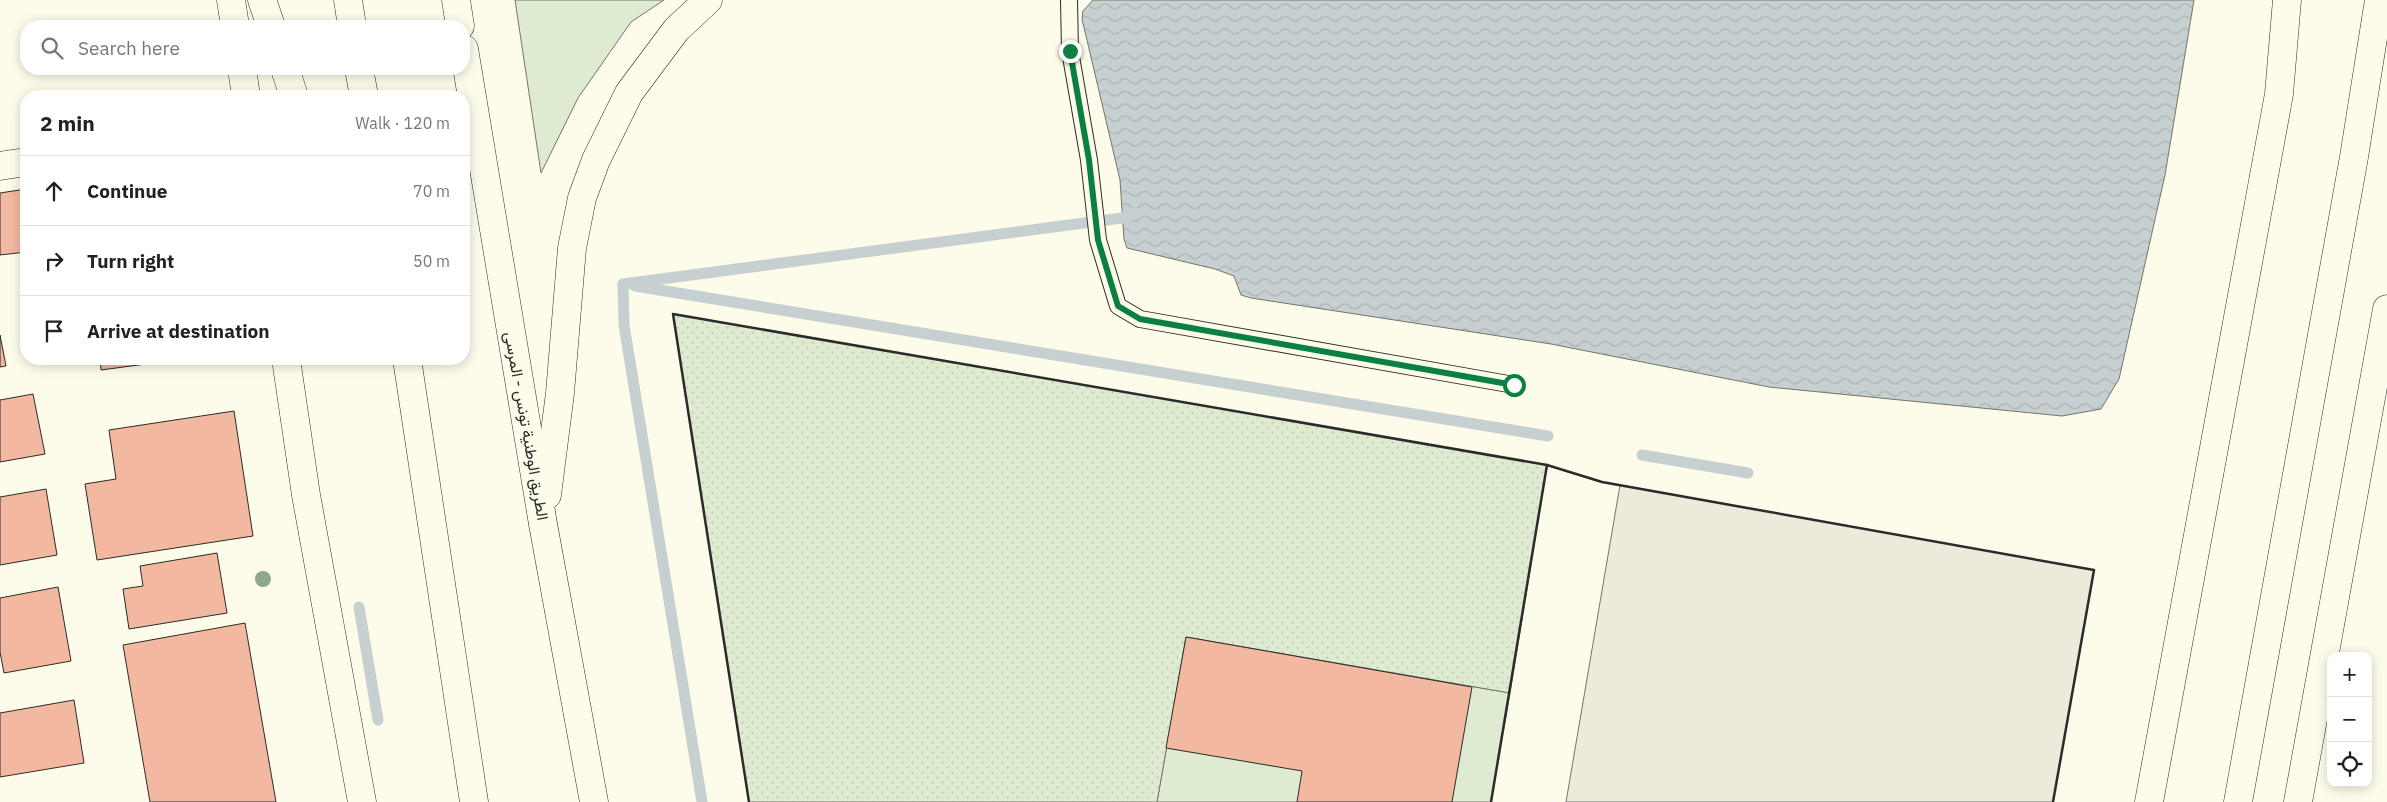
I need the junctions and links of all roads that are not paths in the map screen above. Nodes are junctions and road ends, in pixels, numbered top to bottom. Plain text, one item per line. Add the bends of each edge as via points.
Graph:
1 (231, 0) edge
2 (262, 0) edge
3 (348, 0) edge
4 (456, 0) edge
5 (708, 0) edge
6 (1069, 0) edge
7 (2287, 0) edge
8 (2379, 0) edge
9 (234, 20) edge
10 (269, 20) edge
11 (351, 20) edge
12 (459, 20) edge
13 (243, 75) edge
14 (287, 75) edge
15 (360, 75) edge
16 (468, 75) edge
17 (245, 90) edge
18 (292, 90) edge
19 (363, 90) edge
20 (20, 163) edge
21 (0, 166) edge
22 (2387, 309) edge
23 (287, 365) edge
24 (408, 365) edge
25 (1514, 385) dead end
26 (544, 524) junction
27 (362, 802) edge
28 (474, 802) edge
29 (594, 802) edge
30 (2149, 802) edge
31 (2238, 802) edge
32 (2298, 802) edge

1 - 9 main road
2 - 10 main road
3 - 11 main road
4 - 12 main road
5 - 26 main road via 676,30 629,93 596,160 582,198 572,248 560,393
6 - 25 lane via 1070,51 1089,160 1098,240 1118,306 1140,319
7 - 30 main road via 2279,94
8 - 31 main road via 2354,157
13 - 17 main road
14 - 18 main road
15 - 19 main road
16 - 26 main road, الطريق الوطنية تونس - المرسى
20 - 21 main road
22 - 32 main road
23 - 27 main road via 306,495
24 - 28 main road
26 - 29 main road, الطريق الوطنية تونس - المرسى

